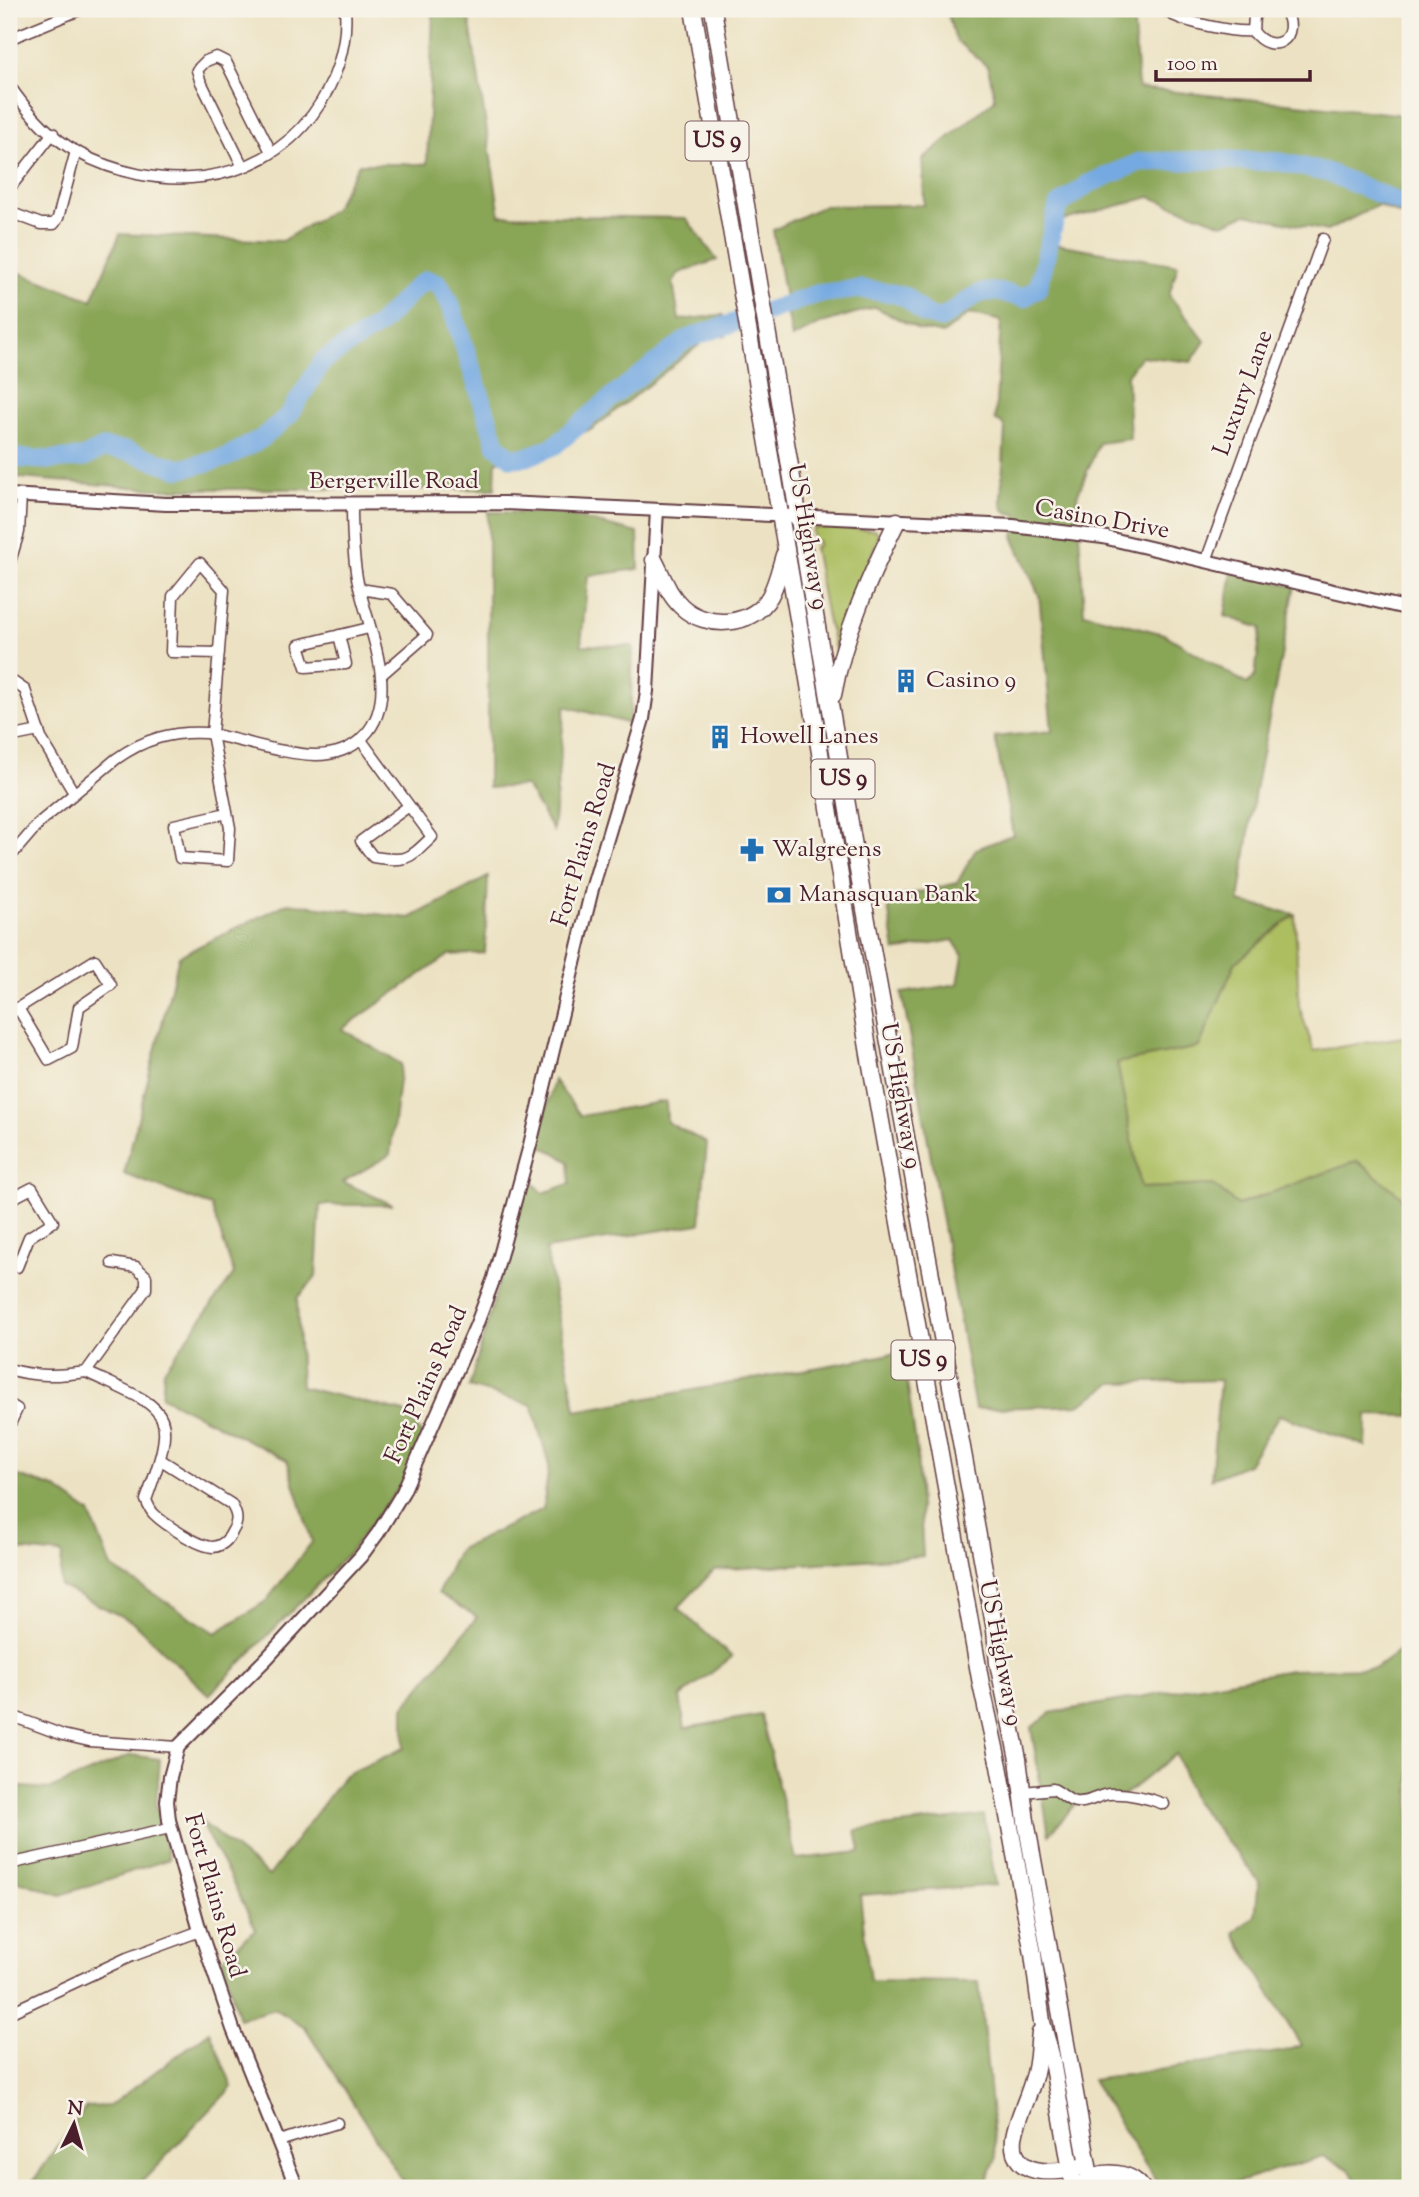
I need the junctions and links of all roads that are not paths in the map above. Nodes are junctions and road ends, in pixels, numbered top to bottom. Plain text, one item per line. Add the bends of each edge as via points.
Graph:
1 (82, 9) edge
2 (345, 9) edge
3 (693, 9) edge
4 (713, 9) edge
5 (1261, 9) edge
6 (1284, 9) edge
7 (1166, 11) dead end
8 (1253, 31) junction
9 (9, 39) edge
10 (9, 85) edge
11 (53, 133) junction
12 (76, 151) junction
13 (271, 152) junction
14 (243, 167) junction
15 (9, 189) edge
16 (9, 212) edge
17 (1323, 239) dead end
18 (15, 495) edge
19 (352, 504) junction
20 (657, 510) junction
21 (780, 515) junction
22 (797, 516) junction
23 (897, 521) junction
24 (786, 549) junction
25 (654, 560) junction
26 (1206, 561) junction
27 (9, 565) edge
28 (360, 589) junction
29 (1410, 609) edge
30 (369, 628) junction
31 (339, 635) junction
32 (219, 653) junction
33 (381, 675) junction
34 (9, 680) edge
35 (831, 707) junction
36 (39, 731) junction
37 (212, 734) junction
38 (9, 737) edge
39 (361, 740) junction
40 (74, 793) junction
41 (409, 806) junction
42 (227, 813) junction
43 (9, 858) edge
44 (13, 1011) edge
45 (9, 1200) edge
46 (112, 1263) dead end
47 (9, 1264) edge
48 (9, 1369) edge
49 (86, 1372) junction
50 (9, 1404) edge
51 (9, 1426) edge
52 (161, 1460) junction
53 (9, 1715) edge
54 (178, 1747) junction
55 (1024, 1792) junction
56 (1164, 1804) dead end
57 (170, 1828) junction
58 (9, 1864) edge
59 (200, 1931) junction
60 (9, 2013) edge
61 (1042, 2022) junction
62 (337, 2123) dead end
63 (279, 2141) junction
64 (1071, 2169) junction
65 (1087, 2179) edge
66 (297, 2188) edge
67 (1074, 2188) edge
68 (1142, 2188) edge

1 - 9 street
2 - 13 street via 340,60 327,92 298,132
3 - 21 highway, US Highway 9 / US 9
4 - 22 highway, US Highway 9 / US 9
5 - 8 street via 1254,16
6 - 8 street via 1291,24 1283,41 1266,43
7 - 8 street via 1231,30
10 - 11 street
11 - 12 street
11 - 15 street
12 - 14 street via 115,168 162,179 206,178
12 - 16 street via 54,224
13 - 14 street
13 - 14 street via 226,62 216,57 205,61 198,74
17 - 26 street, Luxury Lane
18 - 19 street, Bergerville Road via 166,504
18 - 27 street via 19,532
19 - 20 street, Bergerville Road via 505,503
19 - 28 street
20 - 21 street, Bergerville Road
20 - 25 street, Fort Plains Road
21 - 22 street, Casino Drive
21 - 24 highway, US Highway 9 / US 9
22 - 23 street, Casino Drive
22 - 35 highway, US Highway 9 / US 9
23 - 26 street, Casino Drive via 1013,526 1103,537
23 - 35 highway via 851,628
24 - 25 highway via 763,606 747,617 724,622 702,618 679,605
24 - 61 highway, US Highway 9 / US 9 via 869,1054
25 - 54 street, Fort Plains Road via 643,719 585,912 509,1224 477,1326 402,1492 378,1533 284,1640
26 - 29 street, Casino Drive
28 - 30 street
28 - 33 street via 392,594 427,635
30 - 31 street
30 - 33 street
31 - 31 street via 299,645 306,667 346,664
32 - 32 street via 223,590 200,563 173,596 171,652
32 - 37 street
33 - 39 street via 381,706
34 - 36 street via 25,690
35 - 55 highway, US Highway 9 / US 9
36 - 38 street
36 - 40 street
37 - 39 street via 316,755 344,750
37 - 40 street via 169,734 141,743
37 - 42 street
39 - 41 street
40 - 43 street via 40,822
41 - 41 street via 432,837 411,857 397,861 373,857 362,842
42 - 42 street via 228,861 180,858 174,825
44 - 44 street via 48,1060 72,1048 79,1007 111,985 95,960
45 - 47 street via 32,1188 53,1222 29,1237 17,1267
46 - 49 street via 136,1267 146,1276 146,1289
48 - 49 street via 31,1375
49 - 52 street via 145,1399 160,1412 166,1427
50 - 51 street via 17,1409
52 - 52 street via 146,1500 152,1513 205,1546 228,1540 236,1525 237,1513 231,1504
53 - 54 street via 89,1741
54 - 57 street, Fort Plains Road via 167,1792
55 - 56 street via 1053,1789 1078,1802 1119,1794
55 - 65 highway, US Highway 9 / US 9
57 - 58 street
57 - 59 street, Fort Plains Road
59 - 60 street via 138,1953
59 - 63 street, Fort Plains Road
61 - 64 highway, US Highway 9 / US 9
61 - 64 highway via 1037,2069 1014,2147 1027,2168
62 - 63 street
63 - 66 street, Fort Plains Road
64 - 65 highway
64 - 67 highway, US Highway 9 / US 9
65 - 68 highway via 1119,2174

